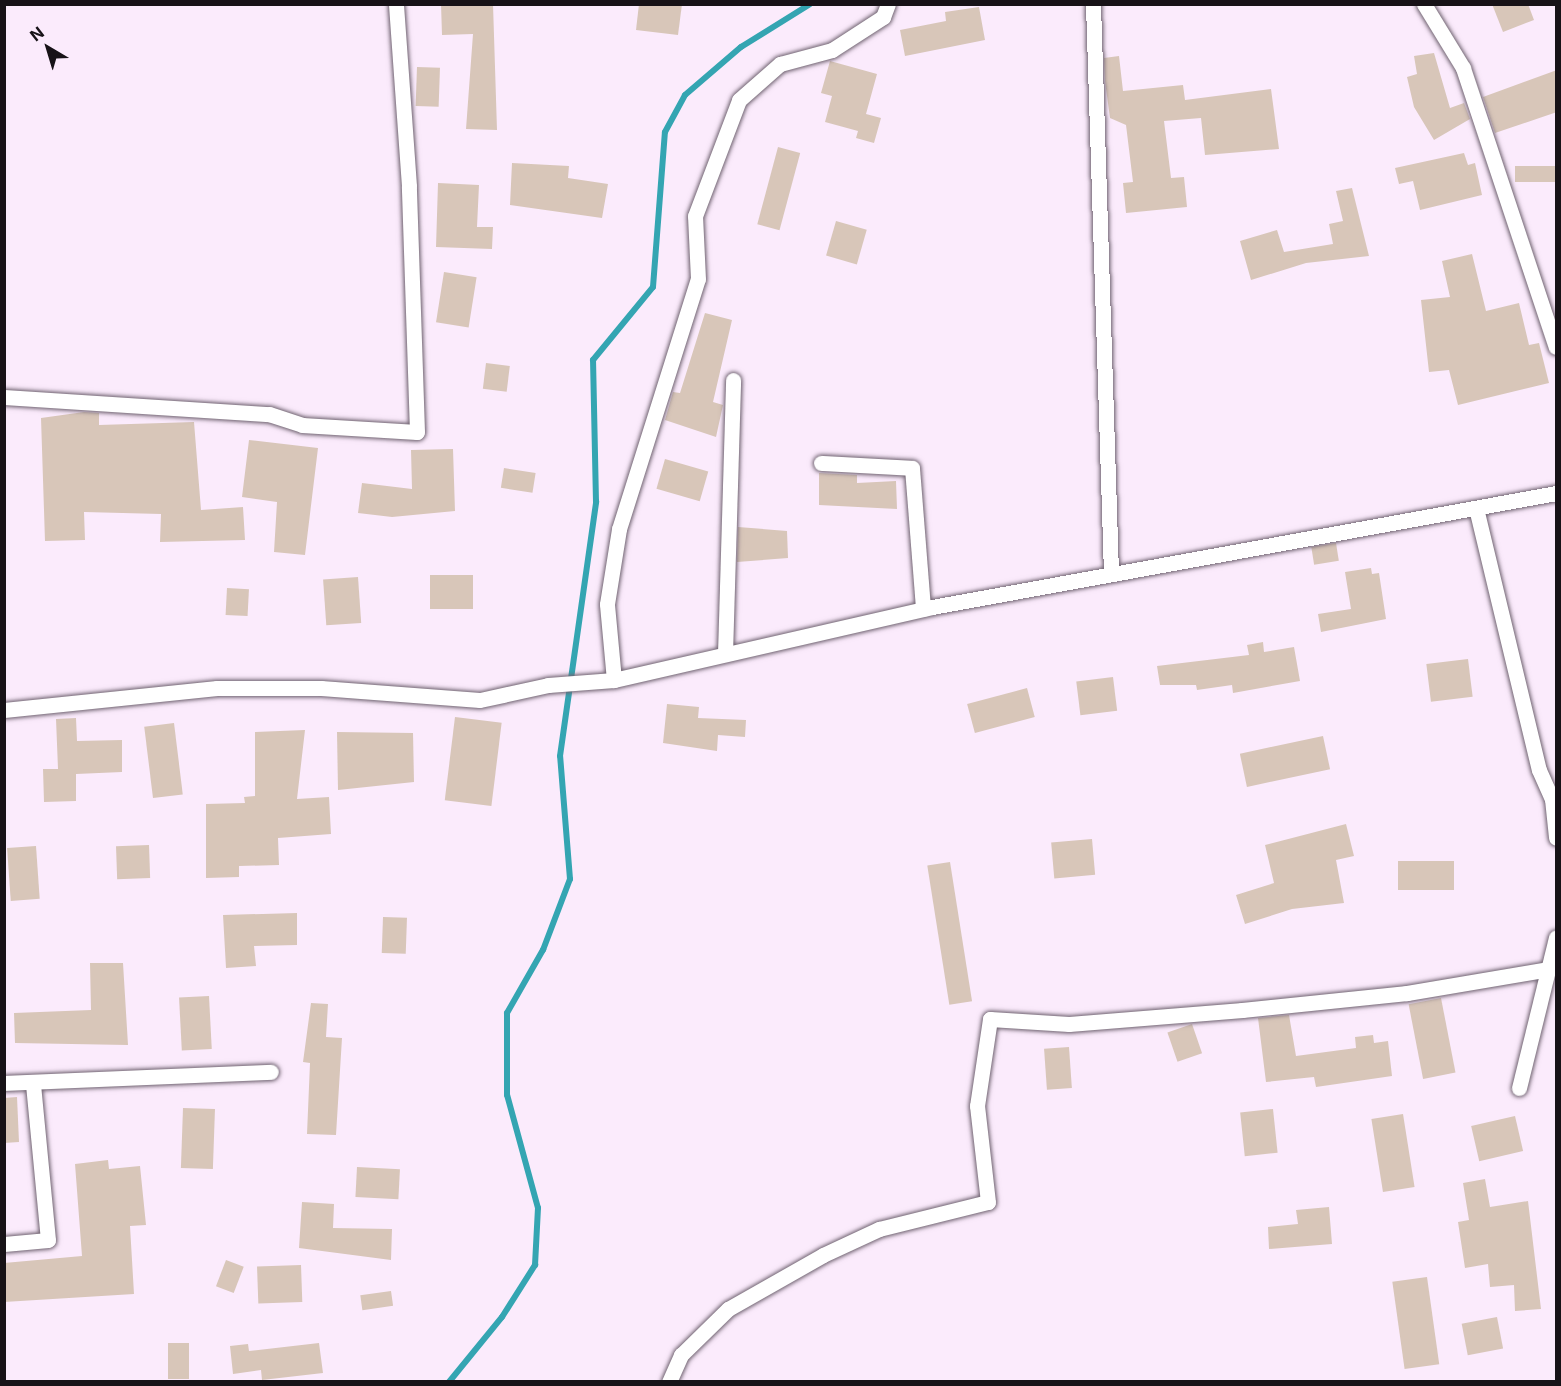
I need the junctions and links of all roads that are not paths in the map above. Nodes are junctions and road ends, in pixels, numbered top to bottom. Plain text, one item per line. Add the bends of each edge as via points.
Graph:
1 (396, 4) edge
2 (888, 4) edge
3 (1093, 4) edge
4 (1424, 4) edge
5 (1557, 347) edge
6 (733, 380) dead end
7 (4, 397) edge
8 (821, 463) dead end
9 (1557, 493) edge
10 (1476, 508) junction
11 (1111, 574) junction
12 (923, 609) junction
13 (725, 654) junction
14 (614, 680) junction
15 (4, 710) edge
16 (1557, 838) edge
17 (1557, 937) edge
18 (1549, 969) junction
19 (271, 1072) dead end
20 (4, 1083) edge
21 (33, 1083) junction
22 (1519, 1088) dead end
23 (4, 1244) edge
24 (669, 1382) edge

1 - 7 street via 410,186 417,432 302,425 269,414
2 - 14 street via 883,17 832,50 780,64 739,100 695,216 698,279 619,529 608,604
3 - 11 street
4 - 5 street via 1463,68
6 - 13 street
8 - 12 street via 912,468
9 - 10 street
10 - 11 street
10 - 16 street via 1539,770 1552,799
11 - 12 street
12 - 13 street
13 - 14 street
14 - 15 street via 548,685 480,700 321,688 217,688
17 - 18 street
18 - 22 street
18 - 24 street via 1407,993 1242,1010 1070,1024 990,1019 977,1106 988,1202 879,1229 823,1255 728,1309 681,1355
19 - 21 street
20 - 21 street
21 - 23 street via 48,1240

